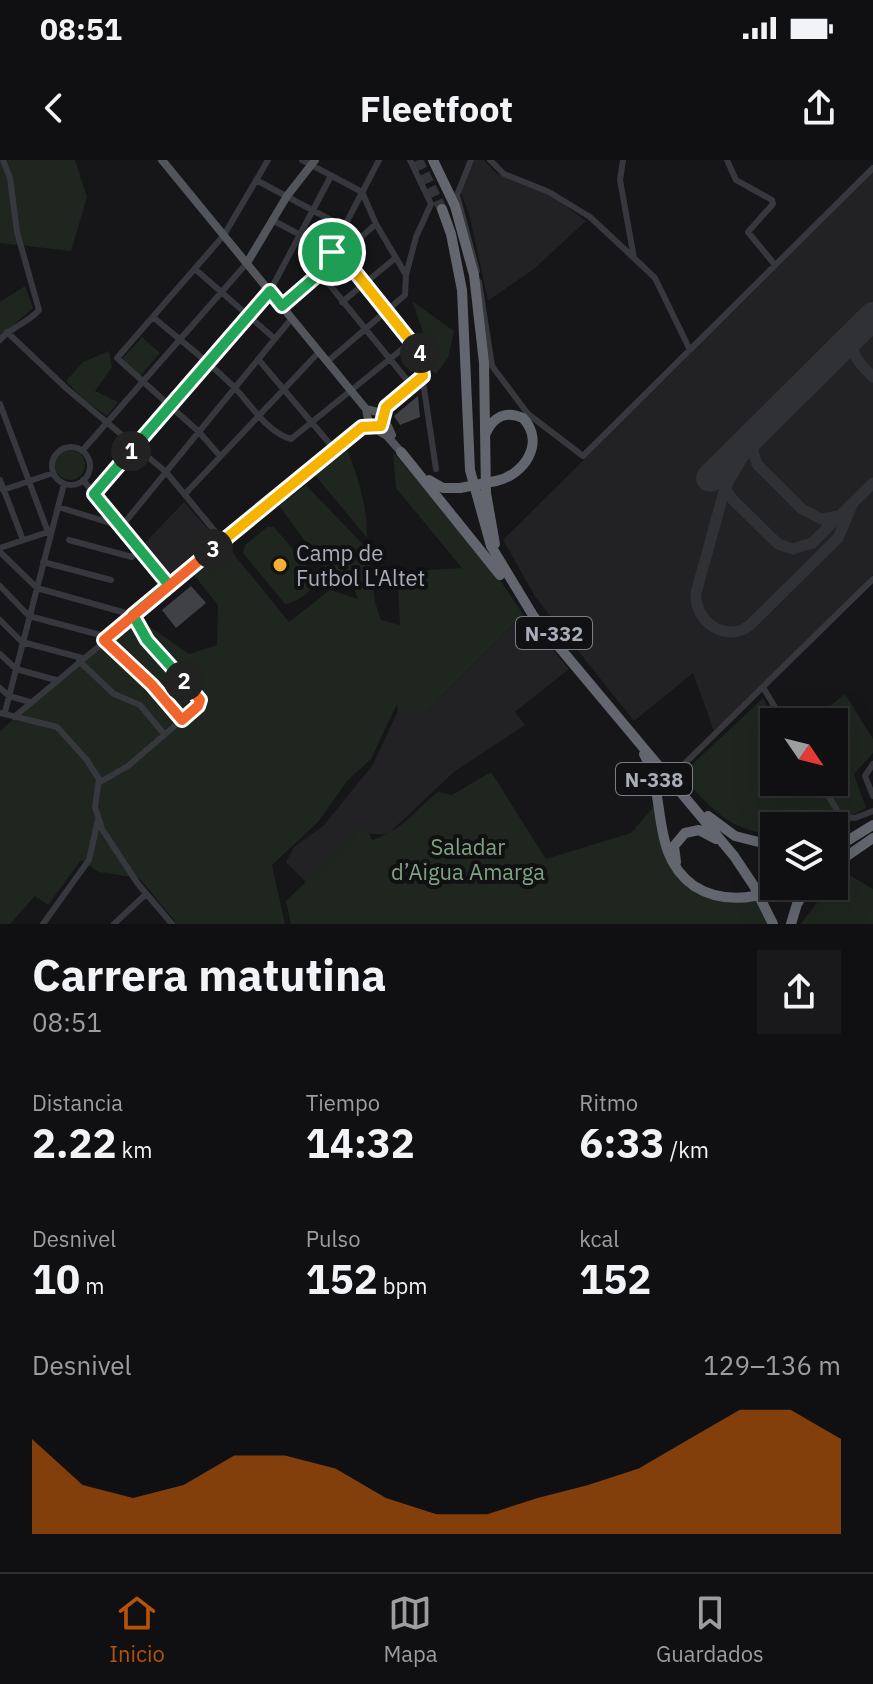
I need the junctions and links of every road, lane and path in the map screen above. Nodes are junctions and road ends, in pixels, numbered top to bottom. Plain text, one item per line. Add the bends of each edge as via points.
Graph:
1 (3, 160) edge
2 (162, 160) edge
3 (268, 160) edge
4 (379, 160) edge
5 (410, 160) edge
6 (433, 160) edge
7 (471, 160) edge
8 (490, 160) edge
9 (623, 160) edge
10 (727, 160) edge
11 (309, 161) edge
12 (873, 168) edge
13 (331, 176) junction
14 (256, 180) junction
15 (362, 192) junction
16 (287, 196) junction
17 (313, 210) junction
18 (272, 220) junction
19 (376, 224) junction
20 (344, 227) junction
21 (224, 235) junction
22 (300, 235) junction
23 (332, 252) junction
24 (340, 256) junction
25 (634, 258) junction
26 (393, 260) dead end
27 (247, 263) junction
28 (775, 265) junction
29 (195, 269) junction
30 (320, 273) junction
31 (406, 275) junction
32 (365, 284) junction
33 (270, 291) junction
34 (222, 293) junction
35 (342, 302) junction
36 (282, 306) junction
37 (387, 311) junction
38 (248, 316) junction
39 (153, 317) junction
40 (292, 318) junction
41 (364, 330) junction
42 (7, 332) junction
43 (275, 339) junction
44 (0, 340) edge
45 (180, 340) junction
46 (412, 341) junction
47 (690, 350) junction
48 (319, 352) junction
49 (258, 359) junction
50 (390, 360) junction
51 (327, 362) junction
52 (207, 364) junction
53 (423, 376) junction
54 (143, 382) junction
55 (413, 384) junction
56 (425, 386) junction
57 (235, 388) junction
58 (284, 389) junction
59 (352, 391) junction
60 (0, 404) edge
61 (170, 406) junction
62 (258, 416) junction
63 (374, 417) junction
64 (108, 422) junction
65 (313, 423) junction
66 (199, 432) junction
67 (485, 435) junction
68 (136, 446) junction
69 (335, 450) junction
70 (82, 451) junction
71 (404, 453) junction
72 (220, 456) junction
73 (436, 469) dead end
74 (166, 472) junction
75 (53, 473) junction
76 (0, 480) edge
77 (83, 480) junction
78 (29, 481) junction
79 (64, 484) junction
80 (2, 490) edge
81 (94, 494) junction
82 (185, 494) junction
83 (58, 507) junction
84 (120, 526) junction
85 (50, 531) junction
86 (23, 540) junction
87 (69, 540) dead end
88 (223, 541) junction
89 (495, 544) junction
90 (0, 550) edge
91 (139, 550) junction
92 (43, 562) junction
93 (873, 579) edge
94 (111, 580) dead end
95 (169, 585) junction
96 (0, 586) edge
97 (37, 588) junction
98 (520, 598) junction
99 (133, 615) junction
100 (29, 616) junction
101 (0, 620) edge
102 (106, 638) junction
103 (22, 642) junction
104 (0, 654) edge
105 (80, 660) junction
106 (16, 669) junction
107 (56, 680) junction
108 (0, 688) edge
109 (764, 689) junction
110 (9, 696) junction
111 (30, 702) junction
112 (609, 708) junction
113 (776, 708) edge
114 (3, 713) edge
115 (623, 716) junction
116 (16, 717) junction
117 (182, 720) junction
118 (164, 734) junction
119 (656, 761) junction
120 (873, 764) edge
121 (669, 772) junction
122 (100, 782) junction
123 (828, 796) edge
124 (873, 796) edge
125 (873, 811) edge
126 (98, 820) junction
127 (873, 823) edge
128 (873, 831) edge
129 (848, 833) edge
130 (873, 838) edge
131 (848, 841) edge
132 (760, 843) edge
133 (848, 844) edge
134 (848, 855) edge
135 (749, 878) junction
136 (146, 894) junction
137 (758, 894) joint
138 (802, 900) edge
139 (43, 924) edge
140 (114, 924) edge
141 (172, 924) edge
142 (773, 924) edge
143 (791, 924) edge

1 - 42 street via 39,310
2 - 21 main road
3 - 14 street
4 - 15 street
5 - 31 street via 431,204
6 - 67 highway via 455,206 474,275
7 - 47 street via 457,195 476,263 492,366 528,414 583,456
8 - 25 street via 504,174 549,192 590,217
9 - 25 street via 620,180
10 - 28 street via 736,180 772,200 748,232
11 - 13 street
11 - 16 main road
12 - 28 street
13 - 15 street
13 - 17 street
14 - 16 street
14 - 21 street
15 - 19 street
15 - 20 street
16 - 17 street
16 - 18 main road
17 - 20 street
17 - 22 street
18 - 22 street
18 - 27 main road
19 - 24 street
19 - 31 street
20 - 23 street
21 - 27 main road
21 - 29 street
22 - 23 street
22 - 33 street
23 - 24 street
23 - 30 street
24 - 30 street
24 - 32 street
25 - 47 street via 655,278
26 - 32 street
27 - 33 main road
27 - 34 street
28 - 47 street
29 - 34 street
29 - 39 street
30 - 35 street
30 - 36 street
31 - 37 street via 405,295
32 - 35 street
32 - 37 street
33 - 36 main road
33 - 38 street
34 - 38 street
34 - 45 street
35 - 41 street
36 - 40 main road
37 - 41 street
37 - 46 street
38 - 43 street
38 - 52 street
39 - 45 street
39 - 54 street via 117,358
40 - 43 street
40 - 48 main road
41 - 50 street
41 - 51 street
42 - 44 street
42 - 64 street
43 - 49 street
45 - 52 street
45 - 54 street
46 - 50 street
46 - 53 street via 420,352
48 - 51 main road
48 - 58 street
49 - 57 street
49 - 58 street
50 - 55 street
50 - 59 street
51 - 59 main road
52 - 57 street
52 - 61 street
53 - 55 street
53 - 56 street
54 - 61 street
54 - 64 street
55 - 56 street
55 - 63 street
56 - 73 street
57 - 62 street
57 - 66 street
58 - 62 street
58 - 65 street
59 - 63 main road
59 - 65 street
60 - 78 street
61 - 66 street
61 - 68 street
62 - 65 street via 291,439
62 - 72 street
63 - 69 street
63 - 71 main road
64 - 68 street
64 - 70 street
65 - 69 street
66 - 72 street
66 - 74 street
67 - 71 highway, bridge via 496,418 523,418 532,433 525,464 496,481 443,488
67 - 89 highway via 487,503
68 - 74 street
68 - 81 street
69 - 88 street
70 - 75 street via 69,447 58,452
70 - 77 street via 89,464
71 - 98 highway
72 - 82 street
74 - 82 street
74 - 84 street
75 - 78 street
75 - 79 street
76 - 80 street
77 - 79 street
77 - 81 street
78 - 80 street
78 - 85 street
79 - 83 street
80 - 86 street
81 - 84 street
82 - 88 street
83 - 84 street
83 - 85 street
84 - 91 street
85 - 86 street
85 - 92 street
86 - 90 street
87 - 91 street via 132,557
88 - 95 street
89 - 98 highway, N-332 via 476,467 468,288 458,236 444,207 462,290 473,485 491,546
89 - 115 highway, N-332 via 533,608
90 - 97 street
91 - 95 street
92 - 94 street
92 - 97 street
93 - 109 street
95 - 99 street
96 - 100 street
97 - 99 street
97 - 100 street
98 - 112 highway, N-332
99 - 102 street
99 - 117 street via 147,640 200,700
100 - 102 street
100 - 103 street
101 - 103 street
102 - 105 street
102 - 117 street
103 - 105 street
103 - 106 street
104 - 106 street
105 - 107 street
105 - 118 street via 114,694 140,705
106 - 107 street
106 - 110 street
107 - 111 street
108 - 110 street
109 - 113 street
109 - 121 street
110 - 111 street
110 - 114 street
111 - 116 street
112 - 119 highway, N-332
112 - 137 highway, N-338 via 649,762 664,844 688,881 709,894
114 - 116 street
115 - 119 highway, N-332
115 - 121 highway, N-332
116 - 122 street via 57,727
117 - 118 street
118 - 122 street
119 - 135 highway, N-332
120 - 124 street via 865,776
121 - 132 highway, N-338 via 718,825
122 - 126 street
123 - 125 street via 841,817
126 - 136 street
126 - 139 street via 89,860
127 - 129 highway
127 - 131 highway
128 - 133 highway
130 - 134 highway
135 - 137 highway via 716,840 699,830 676,842 674,855 690,879 714,893
135 - 142 highway, N-332
136 - 140 street
136 - 141 street
138 - 143 highway

